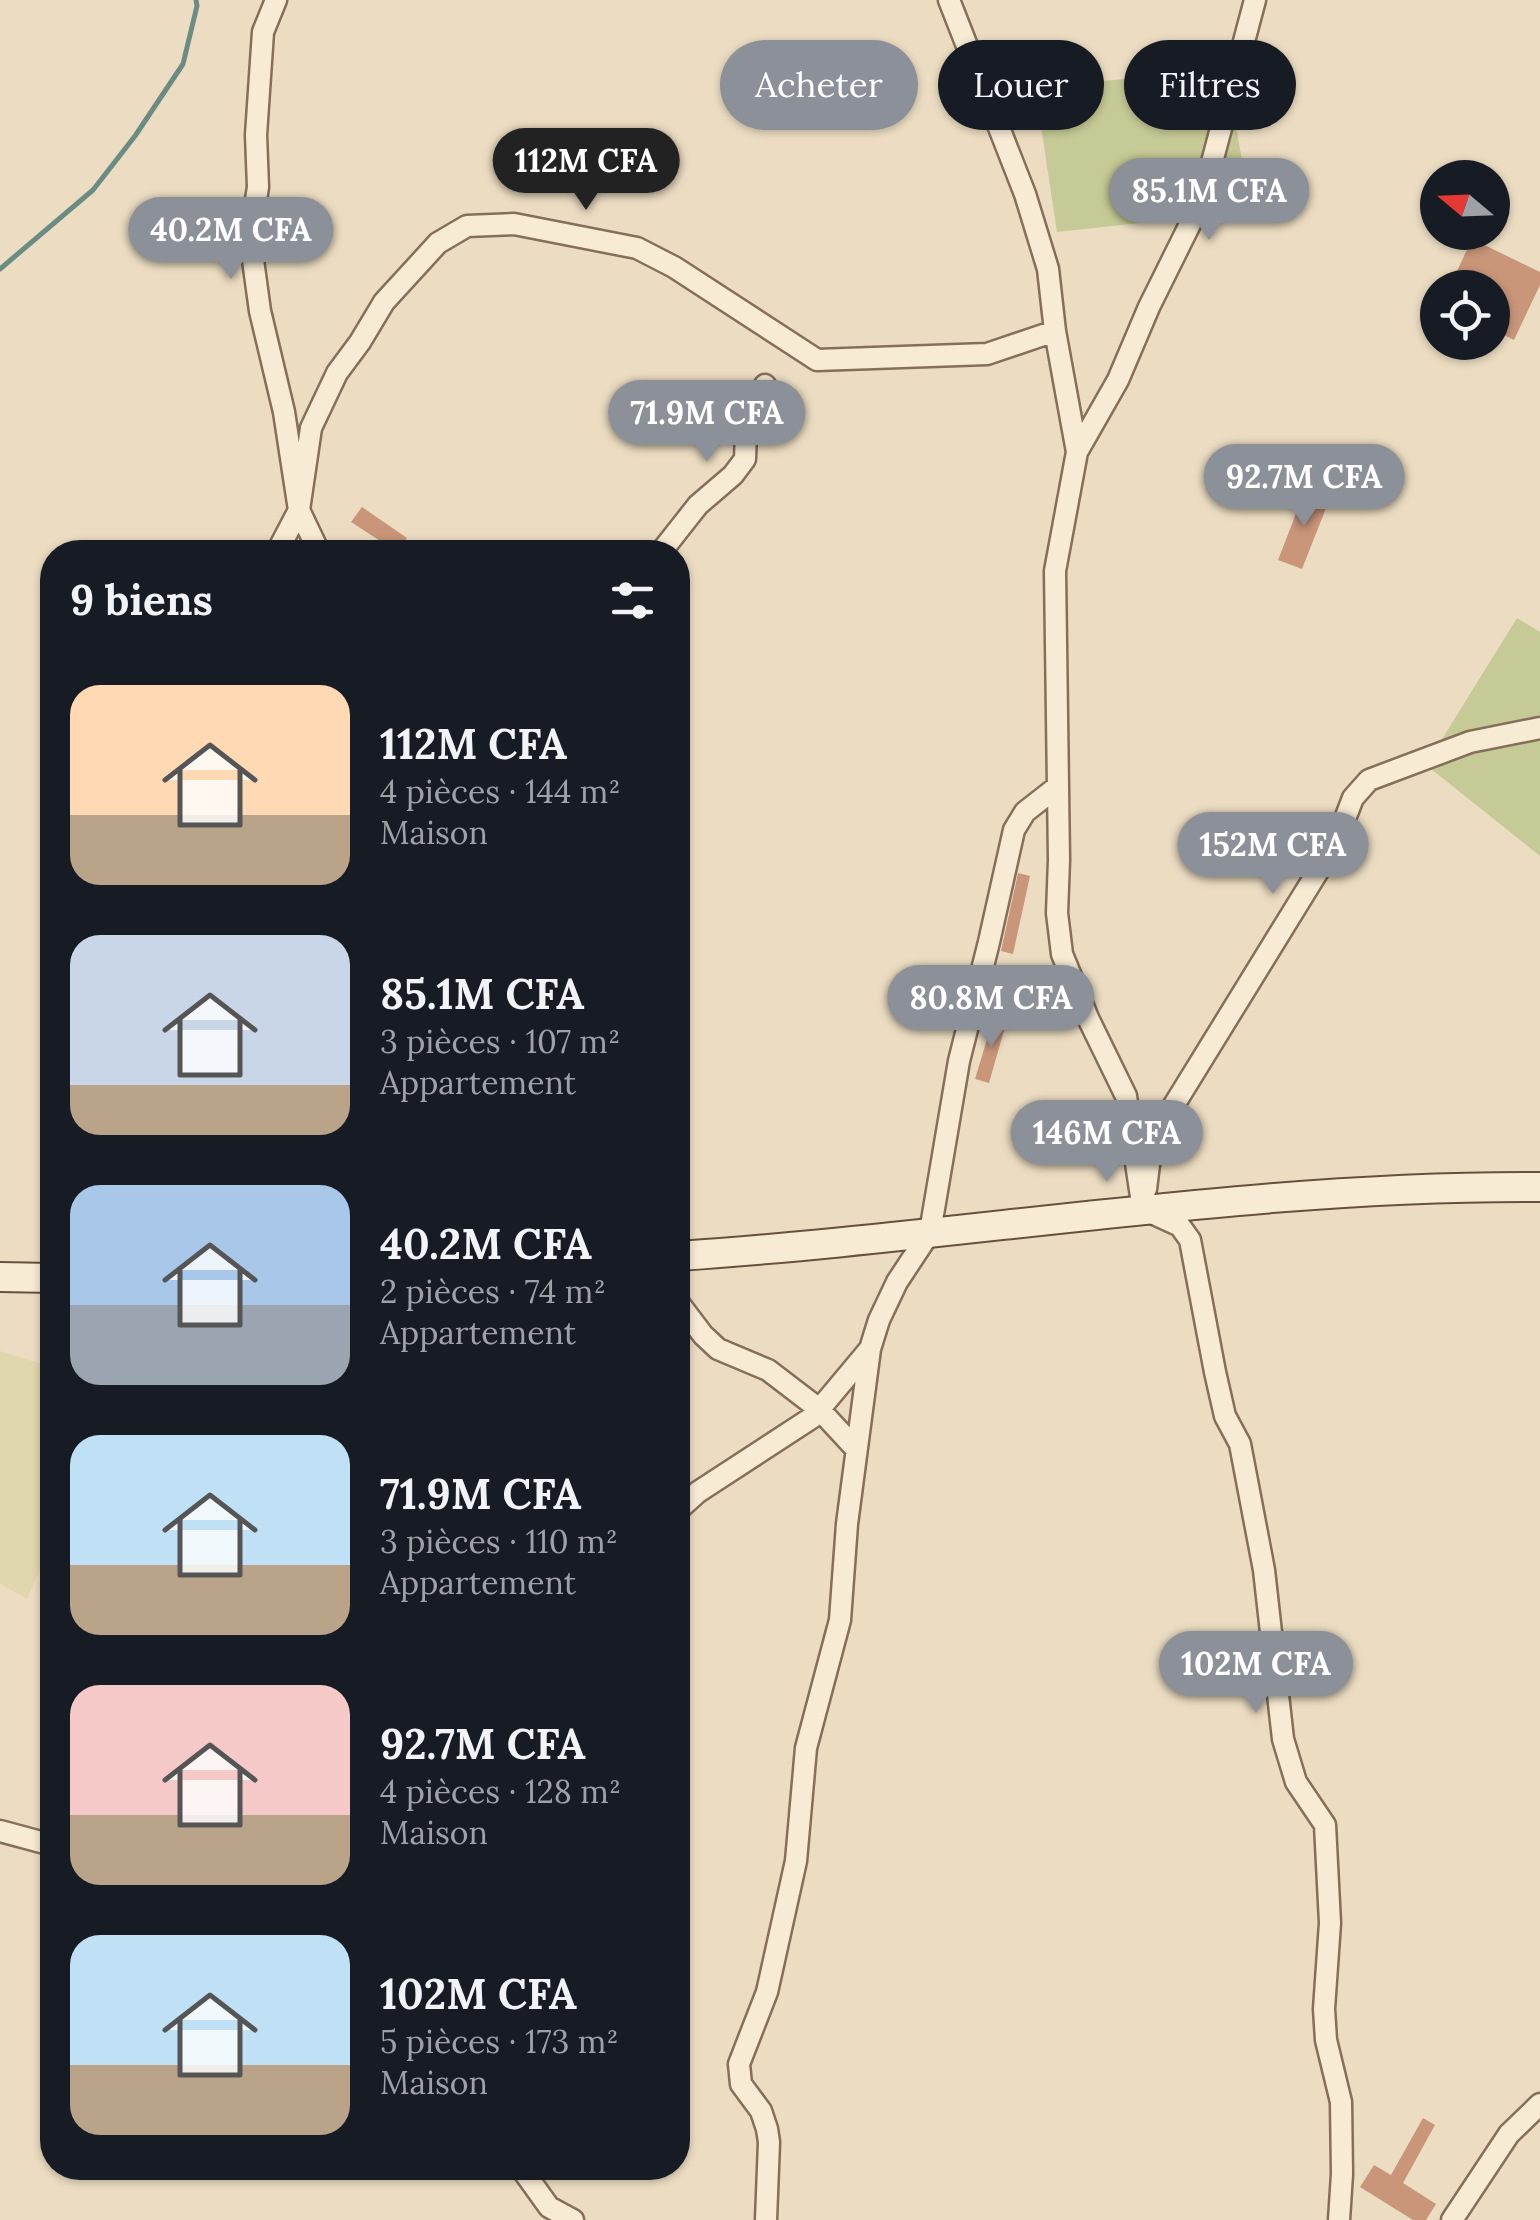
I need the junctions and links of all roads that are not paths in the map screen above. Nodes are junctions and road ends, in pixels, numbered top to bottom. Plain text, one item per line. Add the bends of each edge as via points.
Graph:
1 (276, 0) edge
2 (949, 0) edge
3 (1255, 0) edge
4 (1056, 331) junction
5 (765, 385) dead end
6 (1077, 452) junction
7 (298, 510) junction
8 (283, 540) edge
9 (313, 540) edge
10 (671, 540) edge
11 (1540, 728) edge
12 (1057, 787) junction
13 (1540, 1187) edge
14 (1143, 1210) junction
15 (930, 1232) junction
16 (690, 1255) edge
17 (0, 1277) edge
18 (40, 1278) edge
19 (690, 1318) edge
20 (870, 1348) junction
21 (819, 1409) junction
22 (856, 1449) junction
23 (690, 1499) edge
24 (0, 1831) edge
25 (40, 1841) edge
26 (1540, 2104) edge
27 (529, 2180) edge
28 (573, 2220) edge
29 (766, 2220) edge
30 (1339, 2220) edge
31 (1452, 2220) edge

1 - 7 street via 262,32 258,187 250,238
2 - 4 street via 1026,194 1048,269
3 - 6 street via 1202,200
4 - 6 street
4 - 7 street via 987,354 817,360 637,248 514,224 467,226 438,243 384,302 337,373 311,428
5 - 10 street via 746,432 746,459
6 - 12 street via 1056,571
7 - 8 street
7 - 9 street
11 - 14 street via 1470,742 1369,780 1353,798 1320,868 1166,1118 1149,1164
12 - 14 street via 1062,954 1126,1096
12 - 15 street via 1014,830 959,1062
13 - 14 street via 1457,1186
14 - 15 street
14 - 30 street via 1180,1226 1190,1240 1264,1570 1283,1739 1296,1782 1325,1825 1330,1923 1324,2010 1341,2102
15 - 16 street
15 - 20 street via 891,1294
17 - 18 street
19 - 21 street via 718,1348 768,1370
20 - 21 street
20 - 22 street
21 - 22 street
21 - 23 street
22 - 29 street via 840,1620 806,1748 796,1862 766,1992 739,2064 742,2084 767,2129
24 - 25 street
26 - 31 street via 1508,2134
27 - 28 street via 548,2207

